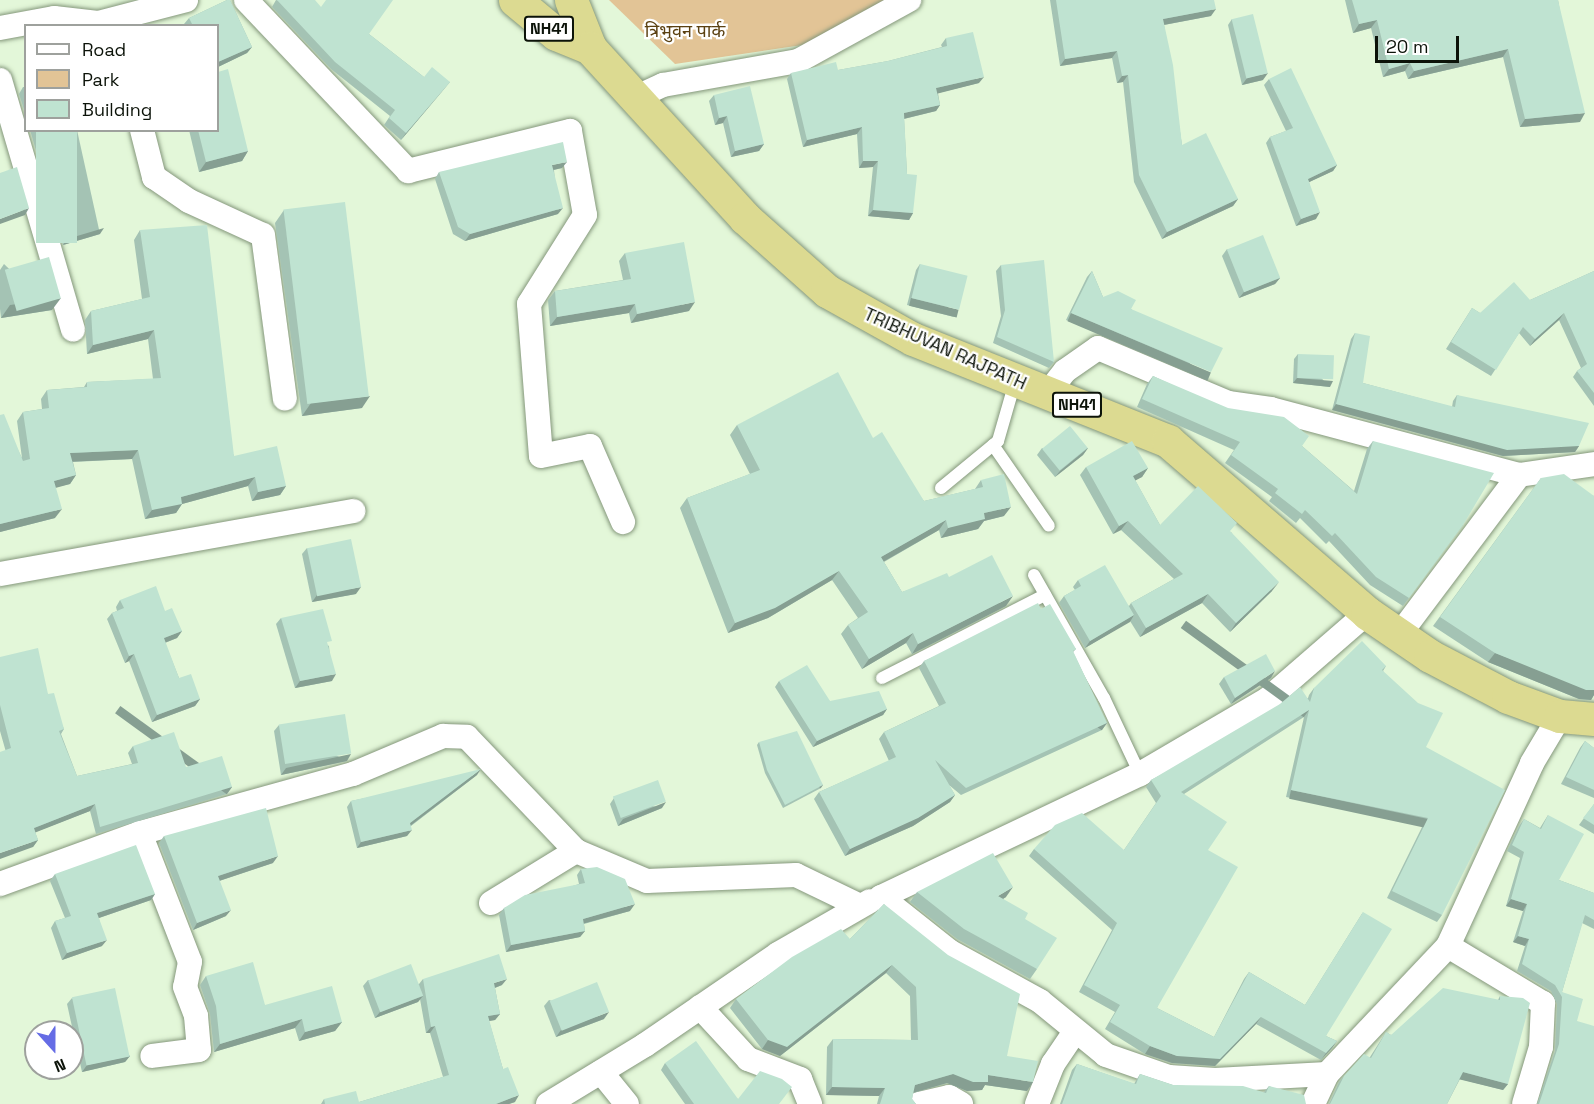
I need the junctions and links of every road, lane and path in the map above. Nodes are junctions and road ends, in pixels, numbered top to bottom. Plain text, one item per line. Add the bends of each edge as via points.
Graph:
1 (186, 0) edge
2 (246, 0) edge
3 (514, 0) edge
4 (571, 0) edge
5 (909, 0) edge
6 (99, 24) edge
7 (0, 28) edge
8 (590, 48) junction
9 (0, 80) edge
10 (635, 98) junction
11 (143, 132) edge
12 (73, 330) dead end
13 (1015, 382) junction
14 (1047, 394) junction
15 (285, 399) dead end
16 (993, 445) junction
17 (1594, 464) edge
18 (1519, 475) junction
19 (941, 488) dead end
20 (353, 511) dead end
21 (623, 522) dead end
22 (1049, 526) dead end
23 (0, 574) edge
24 (1034, 575) dead end
25 (1045, 595) junction
26 (1367, 613) junction
27 (1399, 635) junction
28 (882, 678) dead end
29 (1560, 716) junction
30 (1594, 719) edge
31 (1140, 774) junction
32 (140, 833) junction
33 (576, 851) junction
34 (0, 884) edge
35 (881, 897) junction
36 (491, 903) dead end
37 (858, 905) junction
38 (1448, 946) junction
39 (700, 1007) junction
40 (1074, 1031) junction
41 (152, 1056) dead end
42 (601, 1072) junction
43 (1327, 1074) junction
44 (548, 1104) edge
45 (627, 1104) edge
46 (810, 1104) edge
47 (919, 1104) edge
48 (961, 1104) edge
49 (1037, 1104) edge
50 (1313, 1104) edge
51 (1524, 1104) edge

1 - 6 street
2 - 21 street via 408,171 570,130 585,215 529,304 541,456 590,446
3 - 8 highway, TRIBHUVAN RAJPATH / NH41 via 556,34
4 - 8 highway, TRIBHUVAN RAJPATH / NH41
5 - 10 street via 798,61 663,84
6 - 7 street via 54,18
8 - 10 highway, TRIBHUVAN RAJPATH / NH41
9 - 12 street
10 - 13 highway, TRIBHUVAN RAJPATH / NH41 via 745,218 827,291 913,339
11 - 15 street via 154,177 189,201 263,235
13 - 14 highway, TRIBHUVAN RAJPATH / NH41
13 - 16 lane
14 - 18 street via 1065,371 1098,348 1228,403 1271,408
14 - 26 highway, TRIBHUVAN RAJPATH / NH41 via 1168,441
16 - 19 lane
16 - 22 lane
17 - 18 street
18 - 27 street
20 - 23 street
24 - 25 lane
25 - 28 lane
25 - 31 lane via 1104,698
26 - 27 highway, TRIBHUVAN RAJPATH / NH41
26 - 31 street via 1268,699
27 - 29 highway, TRIBHUVAN RAJPATH / NH41 via 1466,677
29 - 30 highway, TRIBHUVAN RAJPATH / NH41
29 - 38 street via 1532,763
31 - 35 street
32 - 33 street via 324,784 442,736 466,737
32 - 34 street
32 - 41 street via 190,962 185,987 196,1016 199,1050
33 - 36 street
33 - 37 street via 647,881 796,875
35 - 37 street
35 - 40 street via 949,951 1040,1001
37 - 39 street
38 - 43 street
38 - 51 street via 1543,1004 1541,1047
39 - 42 street
39 - 46 street via 748,1059 800,1079
40 - 43 street via 1106,1054 1169,1077 1215,1080
40 - 49 street via 1053,1064
42 - 44 street
42 - 45 street
43 - 50 street
47 - 48 street via 949,1097

